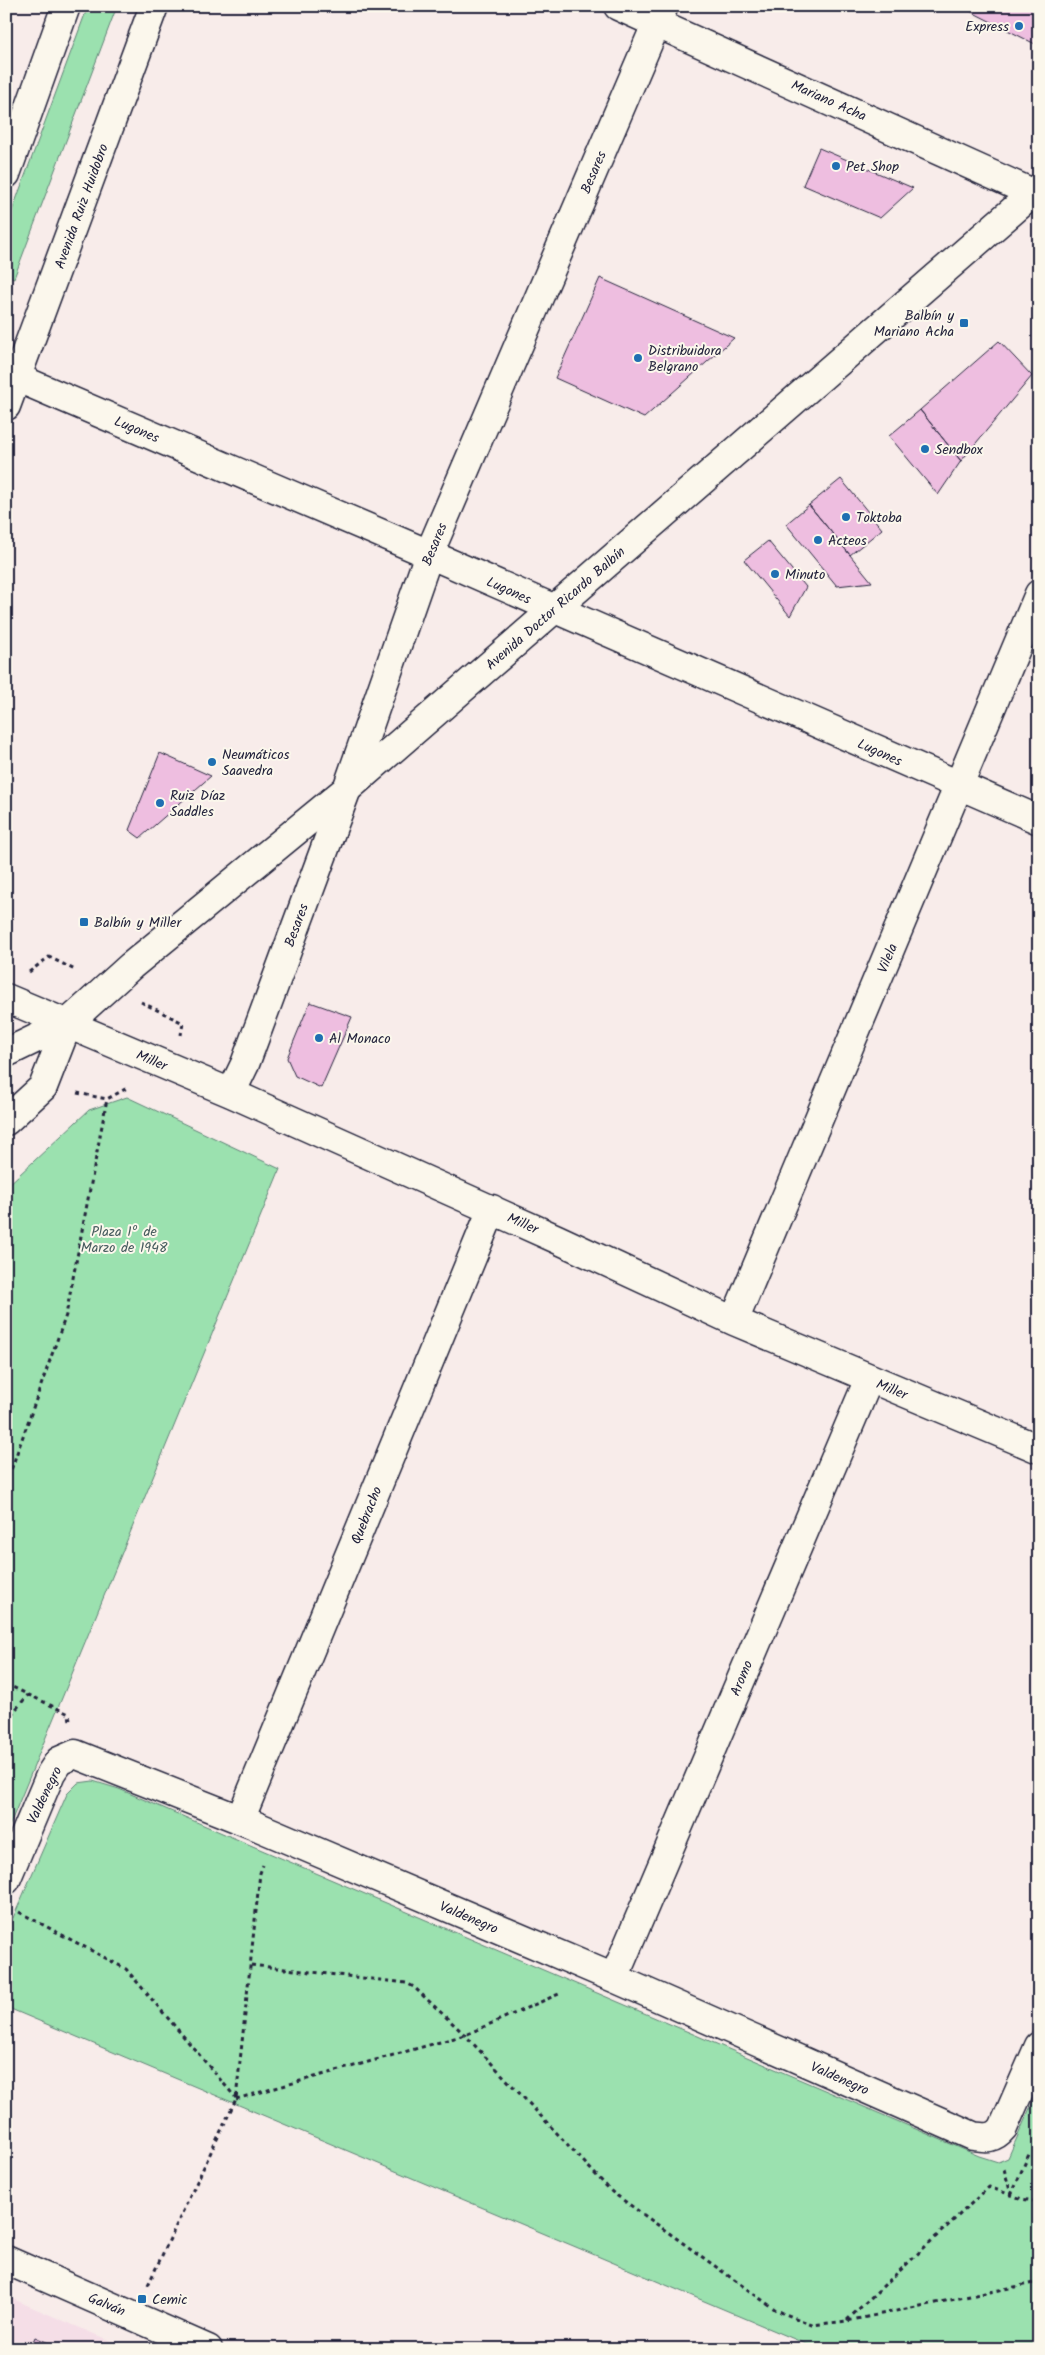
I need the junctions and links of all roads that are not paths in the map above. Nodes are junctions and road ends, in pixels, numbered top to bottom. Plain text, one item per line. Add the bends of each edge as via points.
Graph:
1 (66, 6) edge
2 (154, 6) edge
3 (618, 6) edge
4 (660, 14) edge
5 (6, 174) edge
6 (1037, 192) edge
7 (12, 375) edge
8 (6, 406) edge
9 (429, 554) junction
10 (1039, 594) edge
11 (554, 610) junction
12 (959, 786) junction
13 (347, 789) junction
14 (1039, 820) edge
15 (6, 998) edge
16 (68, 1023) junction
17 (6, 1053) edge
18 (231, 1093) junction
19 (6, 1121) edge
20 (492, 1209) junction
21 (734, 1321) junction
22 (868, 1379) junction
23 (1039, 1449) edge
24 (240, 1820) junction
25 (6, 1880) edge
26 (609, 1976) junction
27 (1039, 2046) edge
28 (6, 2260) edge
29 (208, 2349) edge

1 - 5 street
2 - 7 street, Avenida Ruiz Huidobro
3 - 4 street, Mariano Acha
4 - 6 street, Mariano Acha
4 - 9 street, Besares
6 - 11 street, Avenida Doctor Ricardo Balbín
7 - 8 street, Avenida Ruiz Huidobro
7 - 9 street, Lugones
9 - 11 street, Lugones
9 - 13 street, Besares
10 - 12 street, Vilela
11 - 12 street, Lugones
11 - 13 street, Avenida Doctor Ricardo Balbín
12 - 14 street, Lugones
12 - 21 street, Vilela
13 - 16 street, Avenida Doctor Ricardo Balbín via 131,966
13 - 18 street, Besares
15 - 16 street, Miller
16 - 17 street, Avenida Doctor Ricardo Balbín
16 - 18 street, Miller
16 - 19 street, Avenida Doctor Ricardo Balbín via 43,1087
18 - 20 street, Miller
20 - 21 street, Miller
20 - 24 street, Quebracho
21 - 22 street, Miller
22 - 23 street, Miller
22 - 26 street, Aromo
24 - 25 street, Valdenegro via 75,1754 60,1761 51,1773
24 - 26 street, Valdenegro
26 - 27 street, Valdenegro via 973,2136 996,2136 1009,2116
28 - 29 street, Galván

